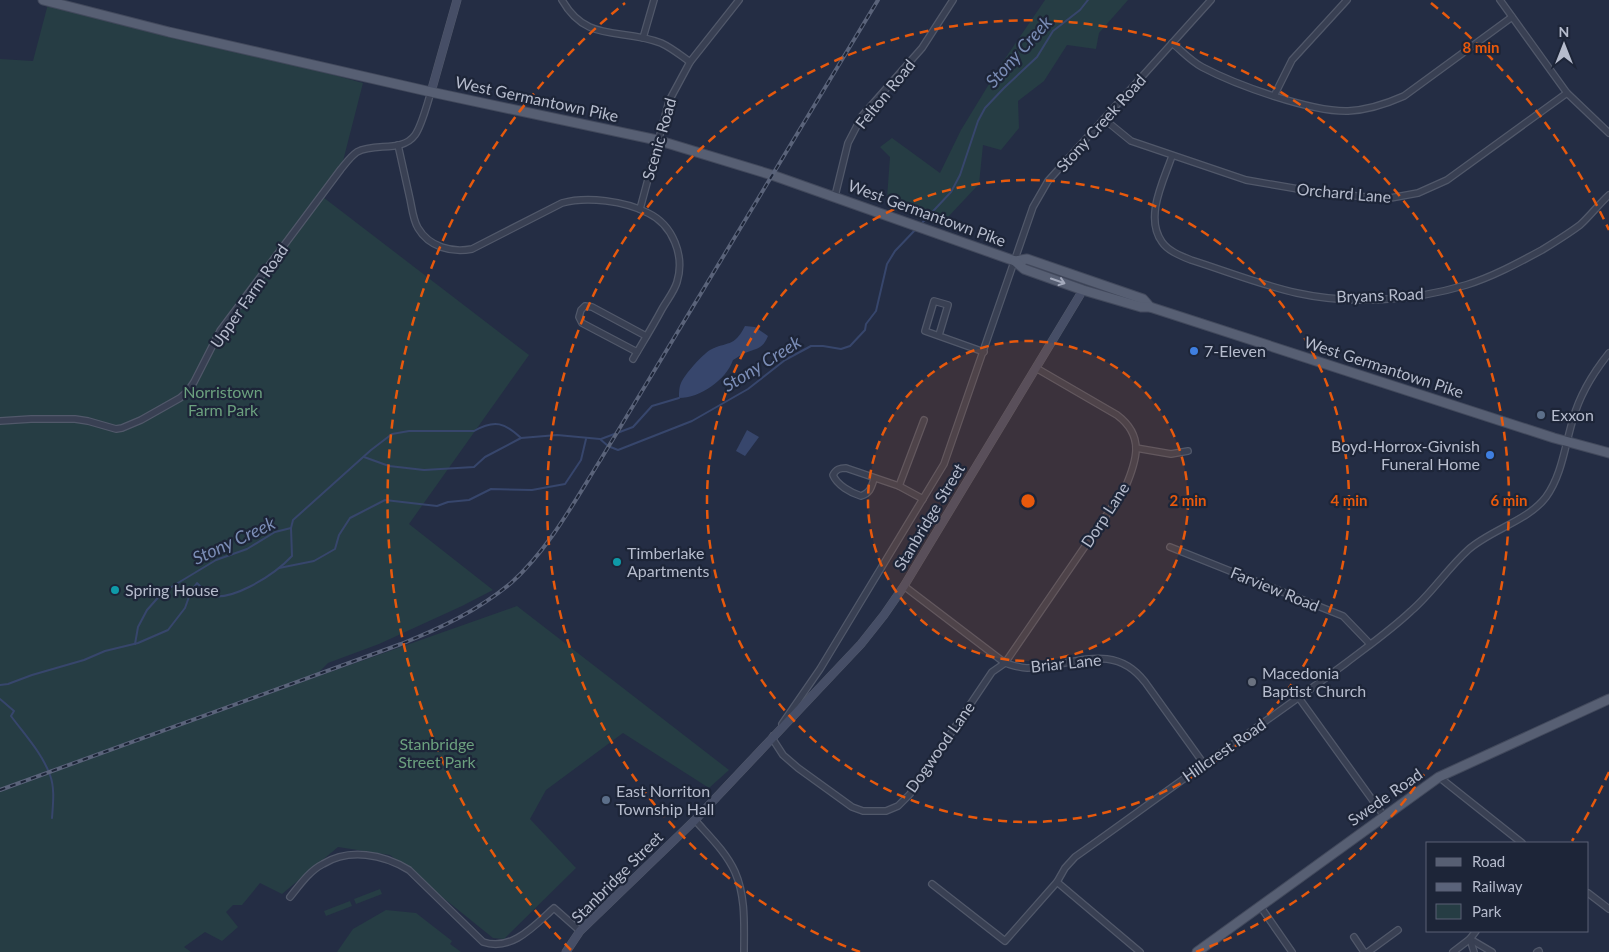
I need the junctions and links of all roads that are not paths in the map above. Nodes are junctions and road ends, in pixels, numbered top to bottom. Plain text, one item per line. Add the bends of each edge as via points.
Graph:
1 (43, 0) edge
2 (457, 0) edge
3 (562, 0) edge
4 (654, 0) edge
5 (739, 0) edge
6 (953, 0) edge
7 (1211, 0) edge
8 (1347, 0) edge
9 (1500, 0) edge
10 (1512, 17) junction
11 (643, 38) junction
12 (1172, 43) junction
13 (690, 62) junction
14 (432, 92) junction
15 (1567, 93) junction
16 (1274, 96) junction
17 (1104, 119) junction
18 (1609, 133) edge
19 (657, 140) junction
20 (398, 146) junction
21 (1172, 156) junction
22 (1609, 194) edge
23 (835, 196) junction
24 (640, 209) junction
25 (1015, 261) junction
26 (1083, 290) junction
27 (1150, 307) junction
28 (938, 335) junction
29 (646, 336) junction
30 (637, 352) junction
31 (984, 352) junction
32 (1609, 353) edge
33 (633, 359) dead end
34 (1036, 368) junction
35 (924, 420) dead end
36 (0, 421) edge
37 (1568, 442) junction
38 (1136, 448) junction
39 (1188, 451) dead end
40 (1609, 453) edge
41 (874, 479) junction
42 (898, 486) junction
43 (923, 499) junction
44 (1170, 547) dead end
45 (904, 586) junction
46 (1370, 644) junction
47 (1005, 663) junction
48 (1299, 698) junction
49 (1609, 699) edge
50 (772, 738) junction
51 (1204, 764) junction
52 (1439, 777) junction
53 (1384, 816) junction
54 (695, 820) junction
55 (1521, 842) edge
56 (1058, 882) junction
57 (932, 884) dead end
58 (1589, 894) edge
59 (290, 897) dead end
60 (1260, 906) junction
61 (1609, 910) edge
62 (1398, 930) dead end
63 (580, 932) junction
64 (1475, 932) edge
65 (1354, 937) dead end
66 (1470, 939) junction
67 (566, 952) edge
68 (744, 952) edge
69 (1140, 952) edge
70 (1197, 952) edge
71 (1292, 952) edge
72 (1364, 952) edge
73 (1368, 952) edge
74 (1453, 952) edge
75 (1474, 952) edge
76 (1492, 952) edge

1 - 14 main road, West Germantown Pike
2 - 14 street
3 - 11 street via 579,22 590,28
4 - 11 street
5 - 13 street, Scenic Road
6 - 23 street, Felton Road via 922,48 862,116 848,143
7 - 12 street, Stony Creek Road
8 - 16 street via 1292,60
9 - 10 street
10 - 15 street
10 - 16 street via 1404,96 1385,105 1347,111
11 - 13 street via 676,51
12 - 16 street via 1200,66
12 - 17 street, Stony Creek Road
13 - 19 street, Scenic Road via 668,101
14 - 19 main road, West Germantown Pike
14 - 20 street via 416,132
15 - 18 street
15 - 21 street, Orchard Lane via 1447,180 1400,198 1367,198 1278,186 1246,180
17 - 21 street, Orchard Lane via 1131,141
17 - 25 street, Stony Creek Road via 1048,181 1032,207
19 - 23 main road, West Germantown Pike
19 - 24 street, Scenic Road
20 - 24 street via 417,227 440,247 472,249 569,201 595,199
20 - 36 street, Upper Farm Road via 366,149 347,162 220,332 194,382 180,398 116,429 75,419
21 - 22 street, Bryans Road via 1156,209 1157,232 1162,242 1191,260 1297,293 1328,297 1398,298 1468,284 1530,257 1556,241 1580,224
23 - 25 main road, West Germantown Pike
24 - 29 street via 655,216 670,233 679,260 675,288
25 -> 26 main road, West Germantown Pike via 1024,269
25 - 27 main road, West Germantown Pike via 1027,259 1144,299
25 - 31 street, Stanbridge Street
26 - 27 main road, West Germantown Pike
26 - 34 street, Stanbridge Street
27 - 37 main road, West Germantown Pike
28 - 28 street via 925,331 934,301 948,305
28 - 31 street
29 - 30 street
29 - 30 street via 592,307 585,306 581,310 579,317 582,323
30 - 33 street
31 - 43 street, Stanbridge Street via 944,464
32 - 37 street, Hillcrest Road via 1579,400
34 - 38 street, Dorp Lane via 1128,423
34 - 45 street, Stanbridge Street
35 - 42 street
37 - 40 main road, West Germantown Pike
37 - 46 street, Hillcrest Road via 1555,480 1536,508 1474,545 1411,612
38 - 39 street via 1171,454
38 - 47 street, Dorp Lane via 1136,459 1125,488
41 - 41 street via 846,468 840,468 833,475 839,484 860,496 871,490
41 - 42 street
42 - 43 street
43 - 50 street, Stanbridge Street via 820,669
44 - 46 street, Farview Road via 1343,616
45 - 47 street, Briar Lane
45 - 50 street, Stanbridge Street via 862,644
46 - 48 street, Hillcrest Road
47 - 50 street, Dogwood Lane via 992,672 910,794 898,806 886,811 863,811 852,807 793,764
47 - 51 street, Briar Lane via 1032,668 1094,658 1118,660 1142,677
48 - 51 street, Hillcrest Road
48 - 53 street
49 - 52 main road, Swede Road
50 - 54 street, Stanbridge Street
51 - 56 street, Hillcrest Road via 1075,858
52 - 53 main road, Swede Road
52 - 55 street
53 - 60 main road, Swede Road
54 - 63 street, Stanbridge Street
54 - 68 street via 734,870 740,885
56 - 57 street, Hillcrest Road via 1005,941
56 - 69 street
58 - 61 street
59 - 63 street via 322,864 357,854 376,856 408,870 489,946 506,947 516,943 554,908
60 - 70 main road, Swede Road
60 - 71 street
62 - 73 street
63 - 67 street, Stanbridge Street
64 - 66 street
65 - 72 street
66 - 74 street
66 - 75 street
66 - 76 street

